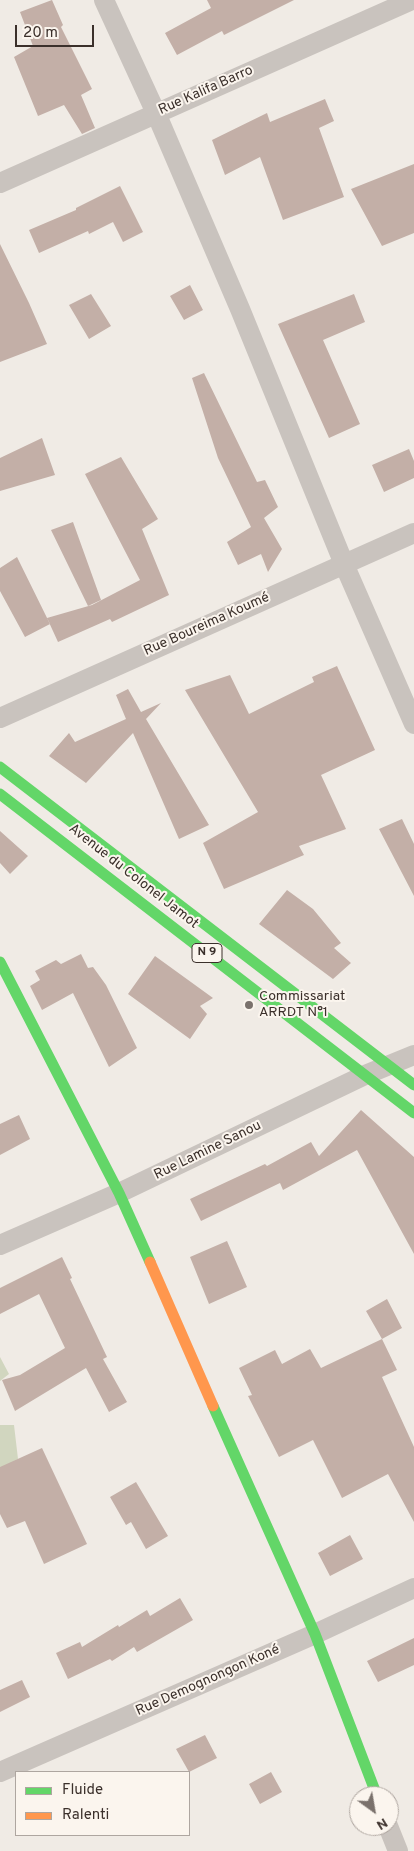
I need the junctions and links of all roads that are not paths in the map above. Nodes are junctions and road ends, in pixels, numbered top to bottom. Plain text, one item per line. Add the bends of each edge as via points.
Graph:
1 (104, 0) edge
2 (412, 0) edge
3 (156, 113) junction
4 (0, 183) edge
5 (414, 533) edge
6 (344, 564) junction
7 (0, 718) edge
8 (414, 724) edge
9 (0, 767) edge
10 (0, 794) edge
11 (0, 962) edge
12 (414, 1054) edge
13 (388, 1065) junction
14 (365, 1075) junction
15 (414, 1085) edge
16 (414, 1113) edge
17 (119, 1193) junction
18 (0, 1245) edge
19 (414, 1588) edge
20 (315, 1634) junction
21 (0, 1772) edge
22 (373, 1786) edge
23 (392, 1836) edge
24 (398, 1851) edge

1 - 3 street
2 - 3 street, Rue Kalifa Barro
3 - 4 street, Rue Kalifa Barro
3 - 6 street
5 - 6 street, Rue Boureima Koumé
6 - 7 street, Rue Boureima Koumé
6 - 8 street
9 - 13 main road, Avenue du Colonel Jamot / N 9
10 - 14 main road, Avenue du Colonel Jamot / N 9
11 - 17 main road
12 - 13 street, Rue Lamine Sanou
13 - 14 street, Rue Lamine Sanou
13 - 15 main road, Avenue du Colonel Jamot / N 9
14 - 16 main road, Avenue du Colonel Jamot / N 9
14 - 17 street, Rue Lamine Sanou
17 - 18 street, Rue Lamine Sanou
17 - 20 main road
19 - 20 street, Rue Demognongon Koné
20 - 21 street, Rue Demognongon Koné
20 - 22 main road
23 - 24 street

